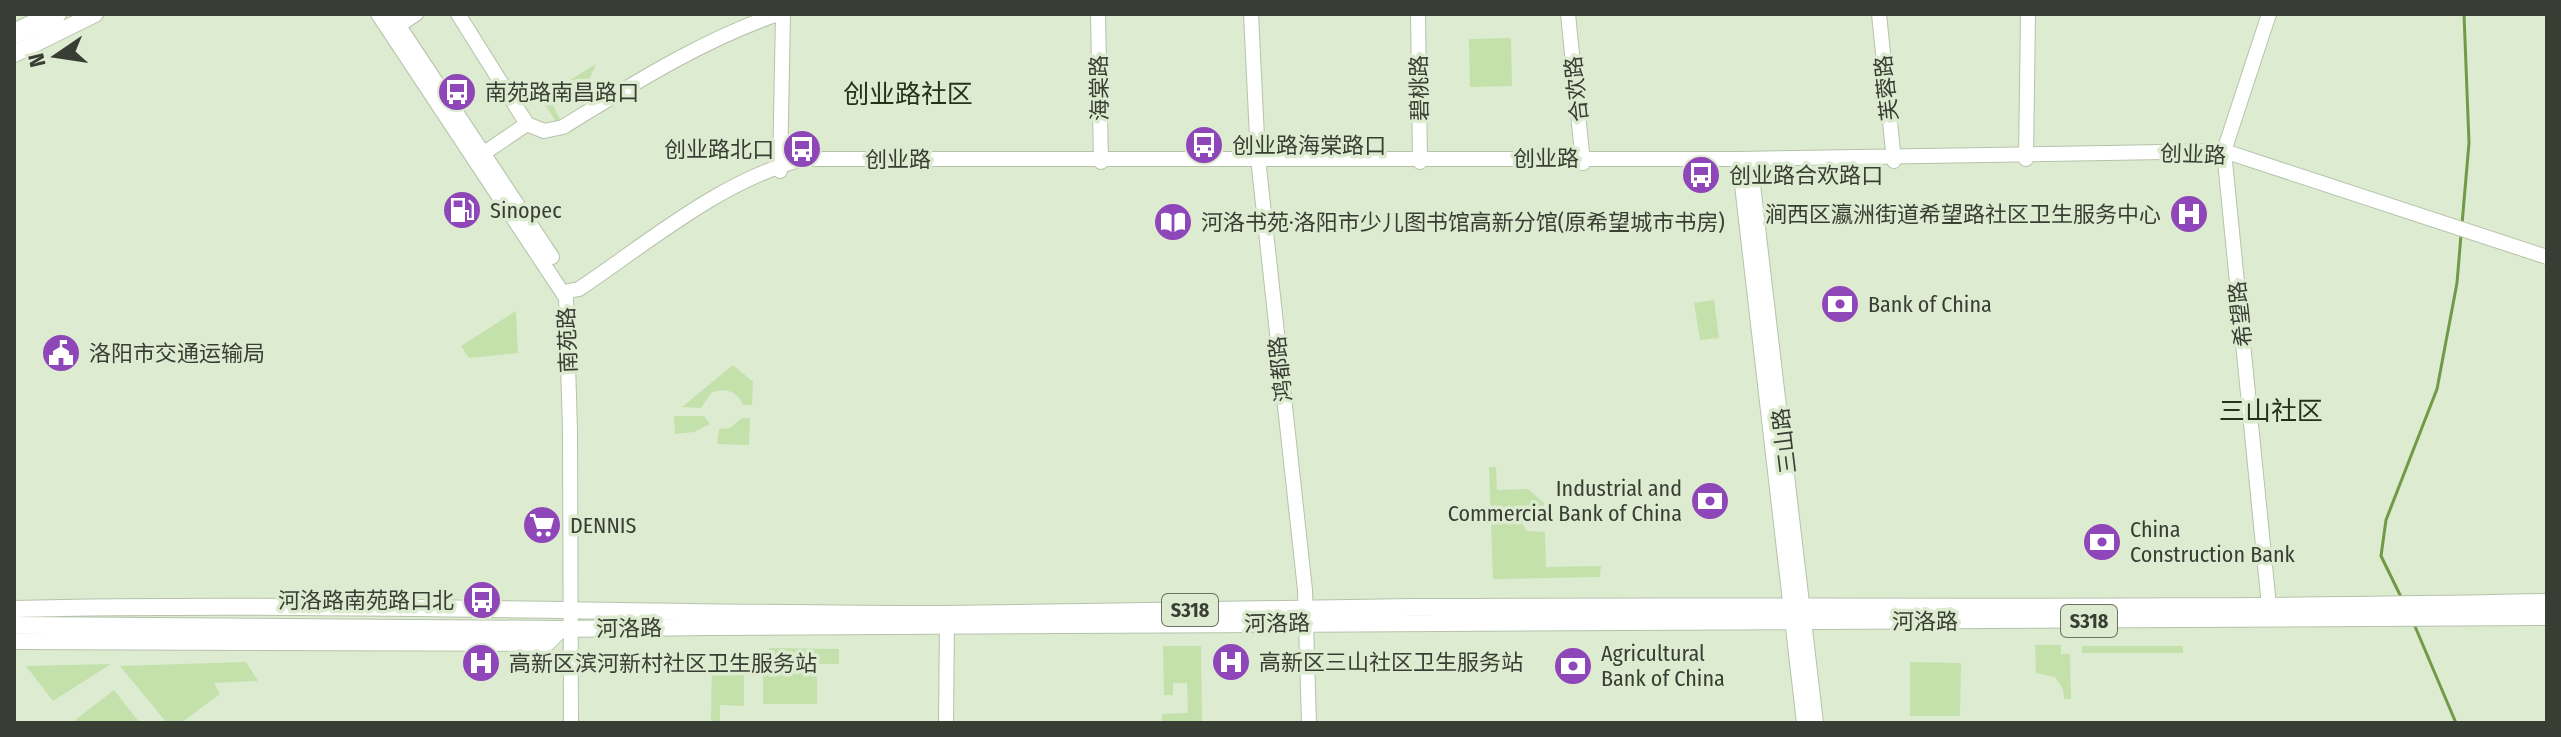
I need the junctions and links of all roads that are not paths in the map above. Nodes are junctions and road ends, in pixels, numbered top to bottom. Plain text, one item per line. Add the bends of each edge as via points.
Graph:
1 (27, 14) edge
2 (56, 14) edge
3 (95, 14) edge
4 (378, 14) edge
5 (416, 14) edge
6 (458, 14) edge
7 (781, 14) edge
8 (1098, 14) edge
9 (1251, 14) edge
10 (1418, 14) edge
11 (1568, 14) edge
12 (1879, 14) edge
13 (2028, 14) edge
14 (2266, 15) edge
15 (14, 20) edge
16 (395, 22) edge
17 (14, 34) edge
18 (14, 54) edge
19 (527, 124) junction
20 (484, 153) junction
21 (2224, 154) junction
22 (2026, 157) junction
23 (1894, 159) junction
24 (1101, 160) junction
25 (1259, 160) junction
26 (1420, 160) junction
27 (1583, 161) junction
28 (1745, 161) junction
29 (779, 168) junction
30 (2547, 260) edge
31 (569, 295) junction
32 (2547, 602) edge
33 (2269, 603) junction
34 (502, 610) junction
35 (14, 611) edge
36 (1798, 614) junction
37 (1307, 616) junction
38 (2547, 617) edge
39 (947, 620) junction
40 (2270, 621) junction
41 (571, 622) junction
42 (14, 625) edge
43 (435, 629) junction
44 (14, 641) edge
45 (571, 723) edge
46 (578, 723) edge
47 (946, 723) edge
48 (1309, 723) edge
49 (1804, 723) edge
50 (1816, 723) edge

1 - 15 highway
2 - 17 highway
3 - 18 main road
4 - 31 street, 南苑路
5 - 16 street
6 - 19 street
7 - 19 street via 679,56 563,127 544,131
7 - 29 street
8 - 24 street, 海棠路
9 - 25 street, 鸿都路
10 - 26 street, 碧桃路
11 - 27 street, 合欢路
12 - 23 street, 芙蓉路
13 - 22 street
14 - 21 street, 希望路
16 - 20 street, 南苑路
19 - 20 street
20 - 31 street, 南苑路
21 - 22 street, 创业路
21 - 30 street, 创业路
21 - 33 street, 希望路
22 - 23 street, 创业路
23 - 28 street, 创业路
24 - 25 street, 创业路
24 - 29 street, 创业路 via 803,159
25 - 26 street, 创业路
25 - 37 street, 鸿都路
26 - 27 street, 创业路
27 - 28 street, 创业路
28 - 36 street, 三山路
29 - 31 street, 创业路
31 - 41 street, 南苑路
32 - 33 main road, 河洛路 / S318
33 - 36 main road, 河洛路 / S318
33 - 40 street, 希望路
34 - 35 main road, 河洛路 via 227,606
34 - 41 main road, 河洛路 / S318
34 - 43 main road, 河洛路 / S318
35 - 43 main road
36 - 37 main road, 河洛路 / S318
36 - 40 main road, 河洛路 / S318
36 - 49 street, 三山路
36 - 50 street, 三山路
37 - 39 main road, 河洛路 / S318
37 - 48 street, 鸿都路
38 - 40 main road, 河洛路 / S318
39 - 41 main road, 河洛路 / S318
39 - 47 street
41 - 43 main road, 河洛路 / S318 via 547,643
41 - 45 street, 南苑路
41 - 46 street, 南苑路
42 - 43 main road
43 - 44 main road, 河洛路

